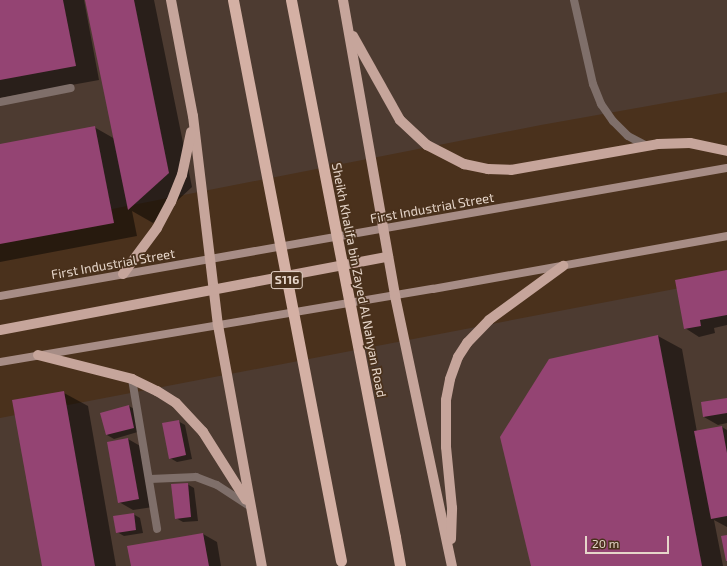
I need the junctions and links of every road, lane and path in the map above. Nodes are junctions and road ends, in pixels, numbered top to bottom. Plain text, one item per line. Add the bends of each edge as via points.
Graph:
1 (171, 0) edge
2 (233, 0) edge
3 (291, 0) edge
4 (343, 0) edge
5 (574, 0) edge
6 (349, 29) junction
7 (71, 88) dead end
8 (0, 102) edge
9 (194, 116) junction
10 (647, 146) junction
11 (727, 151) edge
12 (727, 168) edge
13 (383, 229) junction
14 (727, 236) edge
15 (388, 257) junction
16 (210, 260) junction
17 (563, 266) junction
18 (123, 274) junction
19 (212, 290) junction
20 (0, 296) edge
21 (395, 296) junction
22 (218, 325) junction
23 (0, 330) edge
24 (38, 355) junction
25 (0, 362) edge
26 (132, 380) junction
27 (150, 479) junction
28 (249, 505) junction
29 (158, 529) dead end
30 (450, 553) junction
31 (341, 563) edge
32 (262, 566) edge
33 (400, 566) edge
34 (452, 566) edge

1 - 9 main road
2 - 31 highway, S116, bridge
3 - 33 highway, Sheikh Khalifa bin Zayed Al Nahyan Road, bridge
4 - 6 main road
5 - 10 lane via 593,84 601,104 613,122 628,136
6 - 10 main road via 400,120 427,146 464,164 511,170
6 - 13 main road
7 - 8 lane
9 - 16 main road
9 - 18 main road via 190,146 171,202 146,246
10 - 11 main road via 690,143
12 - 13 main road, First Industrial Street
13 - 15 main road
13 - 16 main road, First Industrial Street
14 - 17 main road
15 - 19 main road
15 - 21 main road
16 - 18 main road, First Industrial Street
16 - 19 main road
17 - 21 main road
17 - 30 main road via 489,320 466,343 458,357 446,400 446,447 452,508
18 - 20 main road, First Industrial Street
19 - 22 main road
19 - 23 main road
21 - 22 main road
21 - 30 main road
22 - 24 main road
22 - 28 main road
24 - 25 main road
24 - 26 main road
26 - 27 lane
26 - 28 main road via 157,390 190,417 214,449
27 - 28 lane via 196,477 216,485
27 - 29 lane
28 - 32 main road
30 - 34 main road

